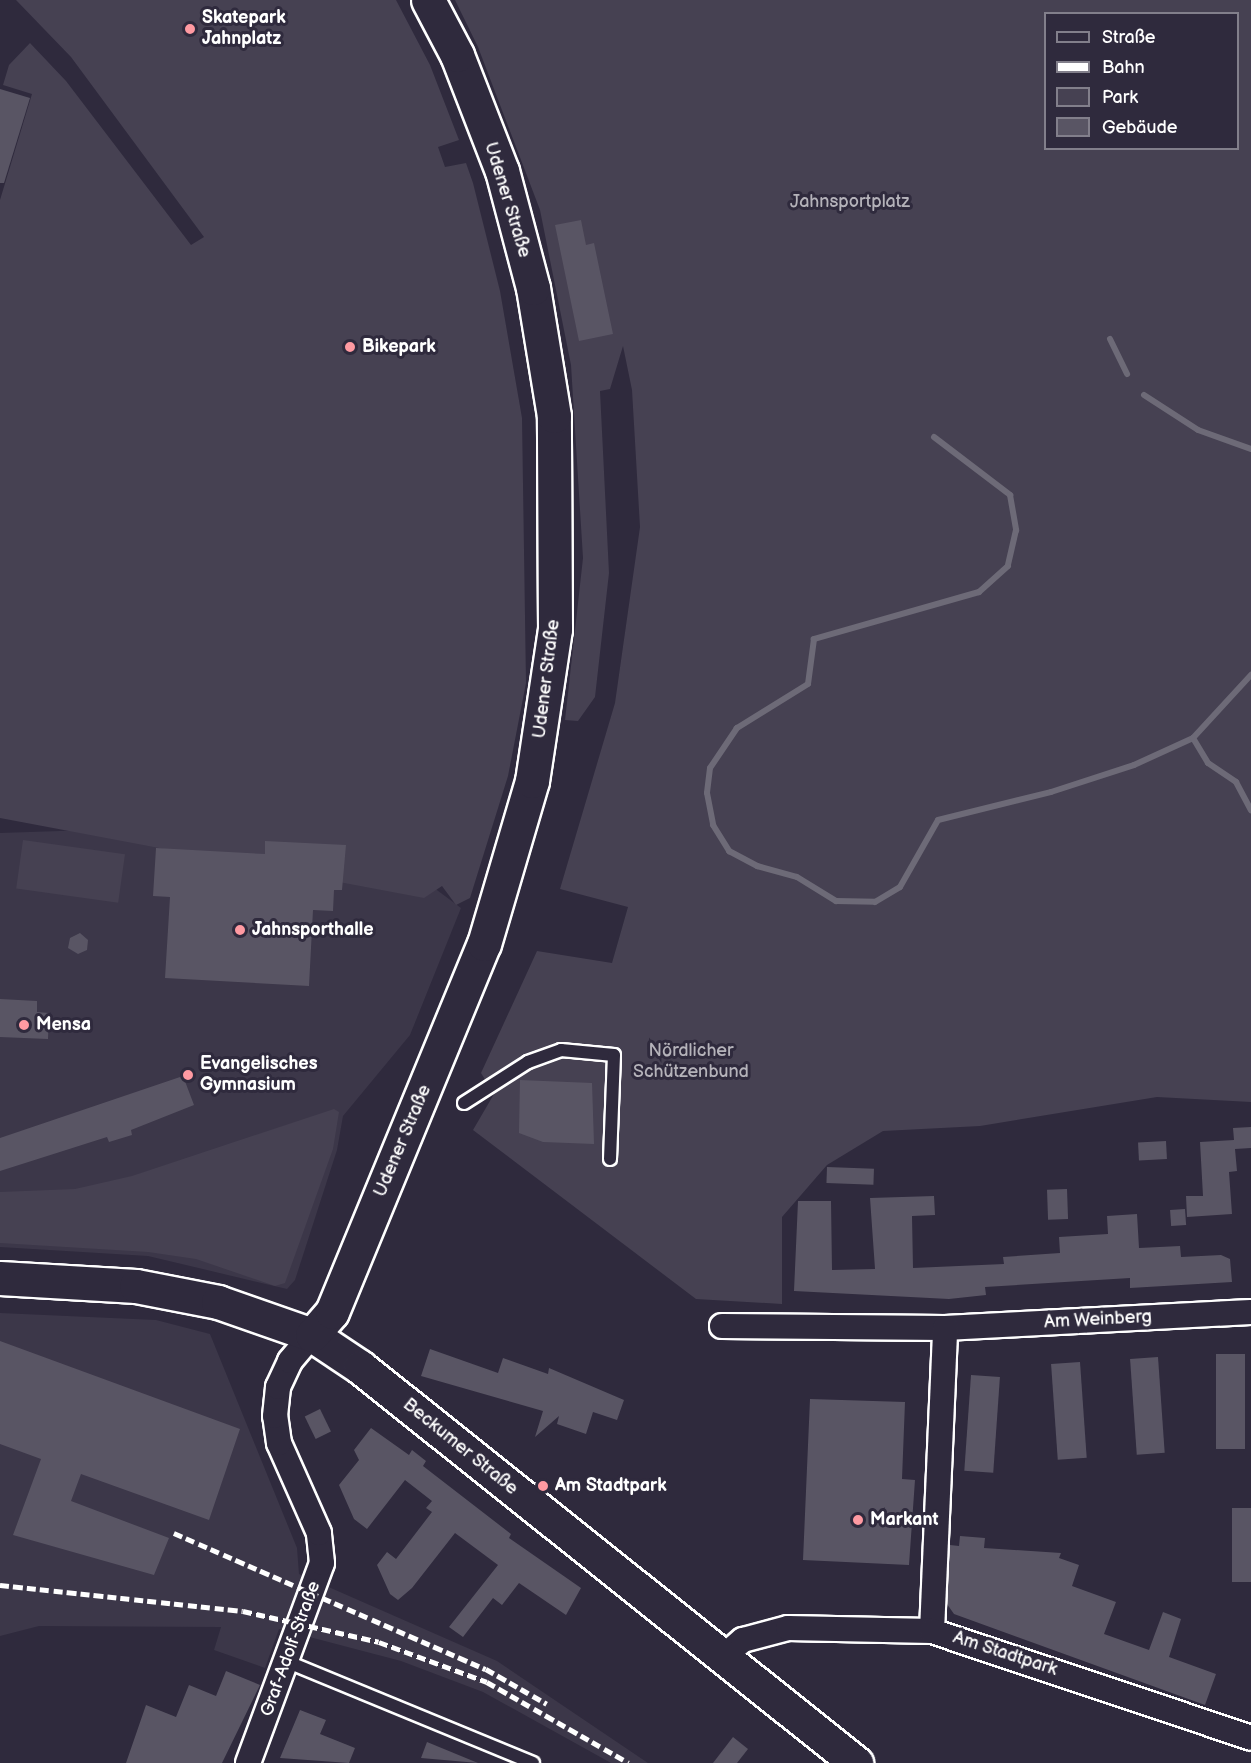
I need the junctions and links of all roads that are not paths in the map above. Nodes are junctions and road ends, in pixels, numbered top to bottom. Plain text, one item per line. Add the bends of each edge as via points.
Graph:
1 (428, 0) edge
2 (464, 1103) dead end
3 (610, 1159) dead end
4 (0, 1278) edge
5 (1251, 1312) edge
6 (722, 1326) dead end
7 (945, 1328) junction
8 (312, 1335) junction
9 (932, 1631) junction
10 (722, 1658) junction
11 (288, 1662) junction
12 (1251, 1738) edge
13 (248, 1763) edge
14 (533, 1763) edge
15 (855, 1763) edge

1 - 8 main road, Udener Straße via 457,55 502,171 533,288 554,416 557,473 559,556 549,687 532,781 484,944 332,1312
2 - 3 lane via 528,1062 561,1050 614,1055
4 - 8 main road, Beckumer Straße via 136,1286 218,1302
5 - 7 street, Am Weinberg
6 - 7 street, Am Weinberg
7 - 9 street
8 - 10 main road, Beckumer Straße via 360,1367
8 - 11 street, Graf-Adolf-Straße via 290,1361 278,1387 275,1416 279,1443 319,1533 322,1563
9 - 10 street, Am Stadtpark via 788,1628 743,1640
9 - 12 street, Am Stadtpark
10 - 15 main road, Beckumer Straße
11 - 13 street, Graf-Adolf-Straße
11 - 14 lane

